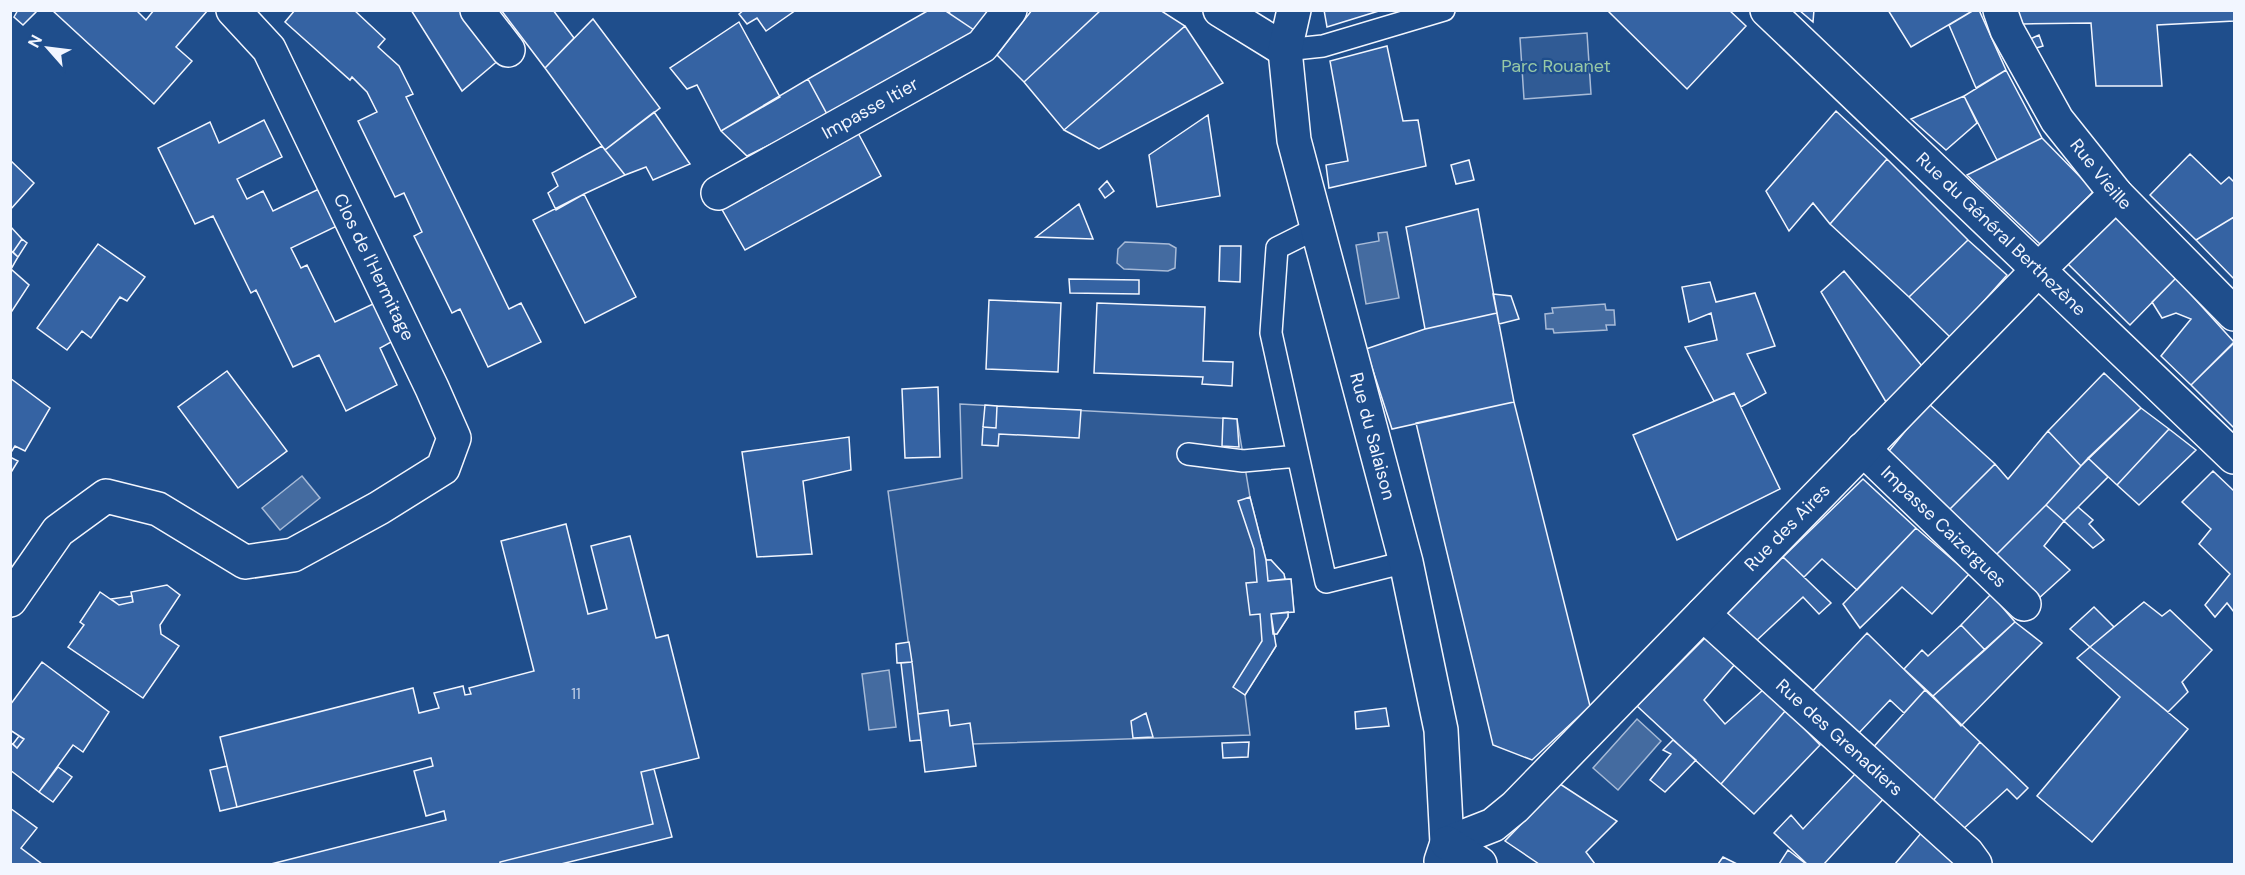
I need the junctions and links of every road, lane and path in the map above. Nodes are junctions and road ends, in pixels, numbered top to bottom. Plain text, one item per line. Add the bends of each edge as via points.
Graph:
1 (233, 10) edge
2 (477, 10) edge
3 (1010, 10) edge
4 (1220, 10) edge
5 (1294, 10) edge
6 (1444, 10) edge
7 (1767, 10) edge
8 (2000, 10) edge
9 (508, 50) dead end
10 (1286, 50) junction
11 (718, 193) dead end
12 (2116, 194) junction
13 (1317, 228) junction
14 (2039, 269) junction
15 (2235, 314) edge
16 (1863, 449) junction
17 (1188, 454) dead end
18 (1298, 456) junction
19 (2235, 458) edge
20 (1406, 562) junction
21 (10, 600) edge
22 (2024, 604) dead end
23 (1702, 614) junction
24 (1444, 854) edge
25 (1480, 864) edge
26 (1975, 864) edge

1 - 21 street, Clos de l'Hermitage via 269,49 432,388 454,438 443,468 293,555 245,562 158,509 106,496 58,531
2 - 9 street
3 - 11 street, Impasse Itier via 982,46
4 - 10 street
5 - 10 street, Rue du Salaison
6 - 10 lane via 1323,46
7 - 14 street, Rue du Général Berthezène
8 - 12 street, Rue Vieille via 2057,120
10 - 13 street, Rue du Salaison via 1294,140
12 - 14 street, Rue des Aires
12 - 15 street, Rue Vieille
13 - 18 lane via 1277,248 1271,333
13 - 20 street, Rue du Salaison
14 - 16 street, Rue des Aires
14 - 19 street, Rue du Général Berthezène
16 - 22 street, Impasse Caizergues
16 - 23 street, Rue des Aires
17 - 18 lane via 1243,461
18 - 20 lane via 1326,582
20 - 24 street, Rue du Salaison via 1441,729
23 - 24 street, Rue des Aires via 1515,807
23 - 26 street, Rue des Grenadiers
24 - 25 street

